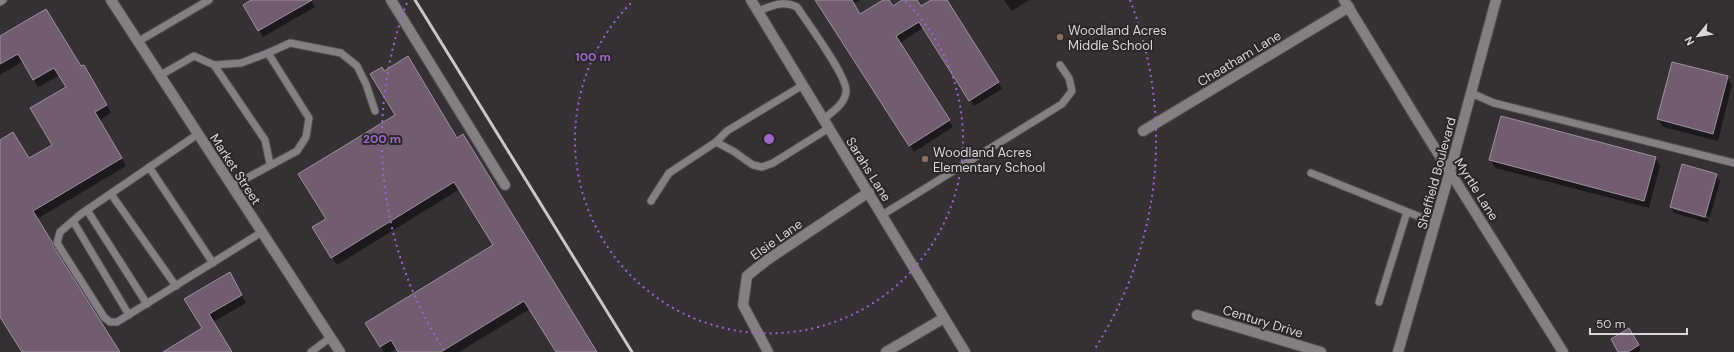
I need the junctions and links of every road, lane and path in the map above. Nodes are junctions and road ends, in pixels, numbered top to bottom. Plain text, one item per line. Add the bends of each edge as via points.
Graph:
1 (3, 0) edge
2 (111, 0) edge
3 (209, 0) edge
4 (391, 0) edge
5 (751, 0) edge
6 (1496, 0) edge
7 (0, 2) edge
8 (1346, 4) edge
9 (758, 11) junction
10 (139, 41) junction
11 (268, 53) junction
12 (214, 65) junction
13 (1060, 65) dead end
14 (159, 76) junction
15 (803, 85) junction
16 (1471, 93) junction
17 (375, 111) dead end
18 (826, 124) junction
19 (1143, 132) dead end
20 (198, 134) junction
21 (716, 142) junction
22 (1734, 163) edge
23 (270, 164) junction
24 (149, 167) junction
25 (1450, 171) junction
26 (1311, 173) dead end
27 (505, 185) dead end
28 (232, 186) junction
29 (869, 192) junction
30 (110, 194) junction
31 (651, 201) dead end
32 (87, 210) junction
33 (1407, 212) junction
34 (882, 214) junction
35 (73, 221) junction
36 (1435, 223) junction
37 (262, 232) junction
38 (213, 263) junction
39 (176, 286) junction
40 (1379, 302) dead end
41 (146, 304) junction
42 (129, 315) junction
43 (1197, 315) dead end
44 (944, 318) junction
45 (331, 337) junction
46 (311, 352) edge
47 (340, 352) edge
48 (768, 352) edge
49 (886, 352) edge
50 (965, 352) edge
51 (1321, 352) edge
52 (1398, 352) edge
53 (1563, 352) edge

1 - 7 lane
2 - 10 street, Market Street
3 - 10 lane
4 - 27 street
5 - 9 street, Sarahs Lane
6 - 16 street, Sheffield Boulevard
8 - 19 street, Cheatham Lane
8 - 25 street, Myrtle Lane
9 - 15 street, Sarahs Lane
9 - 18 lane via 779,3 797,7 842,77 846,92 844,99
10 - 14 street, Market Street
11 - 12 lane via 241,63
11 - 17 lane via 290,43 341,53 357,66
11 - 23 lane via 309,118 306,137 297,151
12 - 14 lane via 194,56
12 - 23 lane via 265,140
13 - 34 lane via 1069,78 1072,91 1062,104
14 - 20 street, Market Street
15 - 18 street, Sarahs Lane
15 - 21 lane via 728,131
16 - 22 lane via 1494,103
16 - 25 street, Sheffield Boulevard
18 - 21 lane via 773,163 762,167 753,165
18 - 29 street, Sarahs Lane
20 - 24 lane
20 - 28 street, Market Street
21 - 31 lane via 669,173
23 - 28 lane
24 - 30 lane
24 - 38 lane
25 - 36 street, Sheffield Boulevard
25 - 53 street, Myrtle Lane
26 - 33 lane
28 - 37 street, Market Street
29 - 34 street, Sarahs Lane
29 - 48 street, Elsie Lane via 747,276 743,305
30 - 32 lane
30 - 39 lane
32 - 35 lane
32 - 41 lane
33 - 36 lane
33 - 40 lane
34 - 44 street, Sarahs Lane
35 - 42 lane
35 - 42 lane via 60,232 58,243 104,317 110,322 117,322
36 - 52 street, Sheffield Boulevard
37 - 38 lane
37 - 45 street, Market Street
38 - 39 lane
39 - 41 lane
41 - 42 lane
43 - 51 street, Century Drive
44 - 49 street
44 - 50 street, Sarahs Lane
45 - 46 lane
45 - 47 street, Market Street

